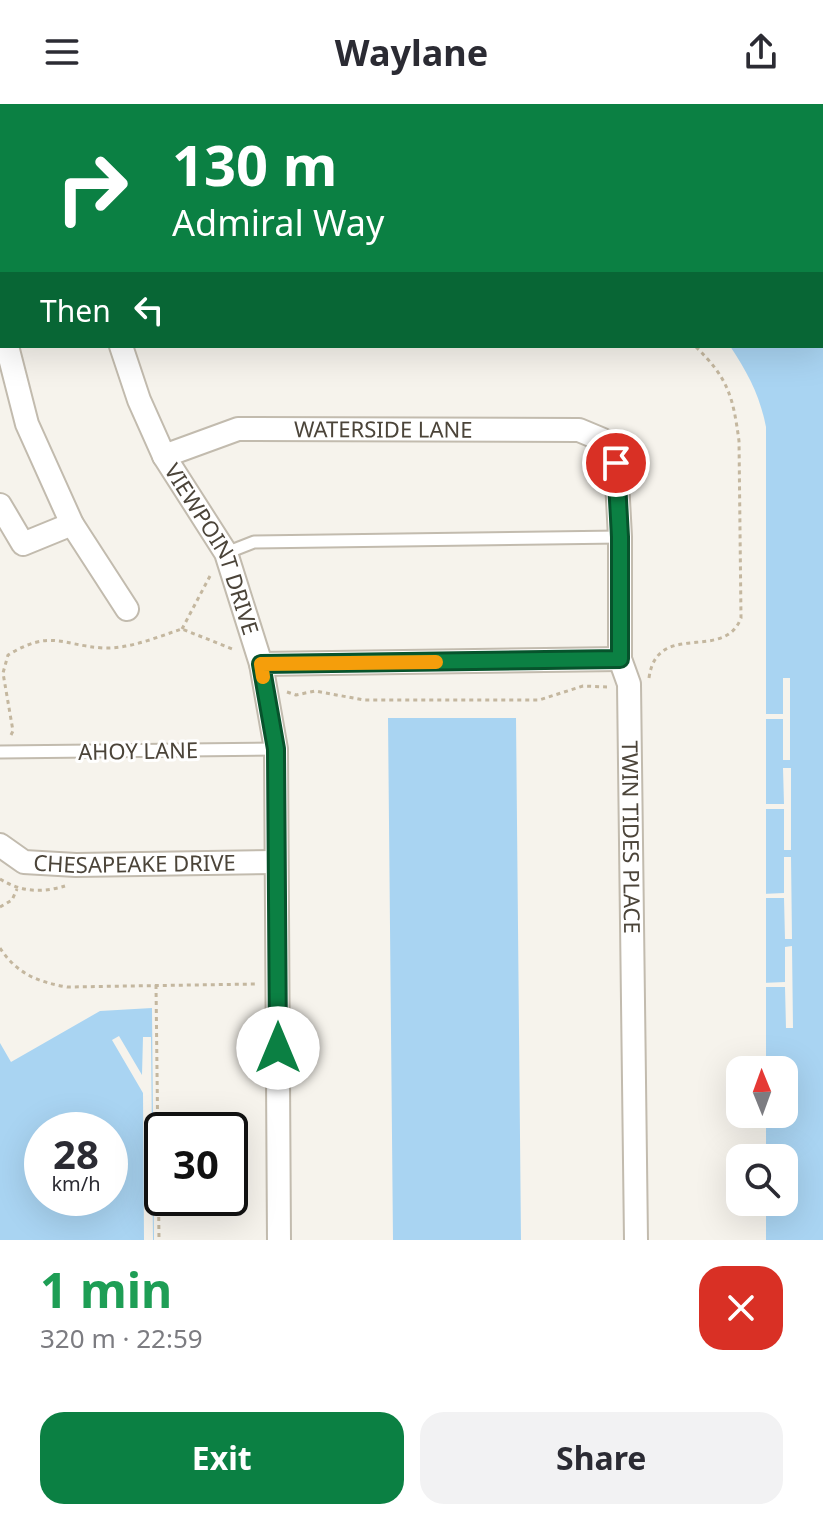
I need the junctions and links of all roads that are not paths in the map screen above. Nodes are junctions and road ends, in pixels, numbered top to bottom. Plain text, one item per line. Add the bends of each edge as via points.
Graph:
1 (8, 348) edge
2 (122, 348) edge
3 (603, 440) joint
4 (164, 456) junction
5 (0, 505) edge
6 (72, 524) junction
7 (620, 537) junction
8 (226, 553) junction
9 (127, 609) dead end
10 (620, 659) junction
11 (261, 664) junction
12 (276, 749) junction
13 (0, 752) edge
14 (0, 845) edge
15 (276, 862) junction
16 (279, 1240) edge
17 (636, 1240) edge

1 - 6 street via 27,424
2 - 4 street, VIEWPOINT DRIVE
3 - 4 street, WATERSIDE LANE via 579,430 238,429
3 - 7 street, TWIN TIDES PLACE via 616,463
4 - 8 street, VIEWPOINT DRIVE
5 - 6 street via 23,544
6 - 9 street
7 - 8 lane via 254,542
7 - 10 street, TWIN TIDES PLACE
8 - 11 street, VIEWPOINT DRIVE
10 - 11 street
10 - 17 street, TWIN TIDES PLACE via 629,684
11 - 12 street, VIEWPOINT DRIVE
12 - 13 lane, AHOY LANE
12 - 15 street, VIEWPOINT DRIVE
14 - 15 street, CHESAPEAKE DRIVE via 24,862
15 - 16 street, VIEWPOINT DRIVE

